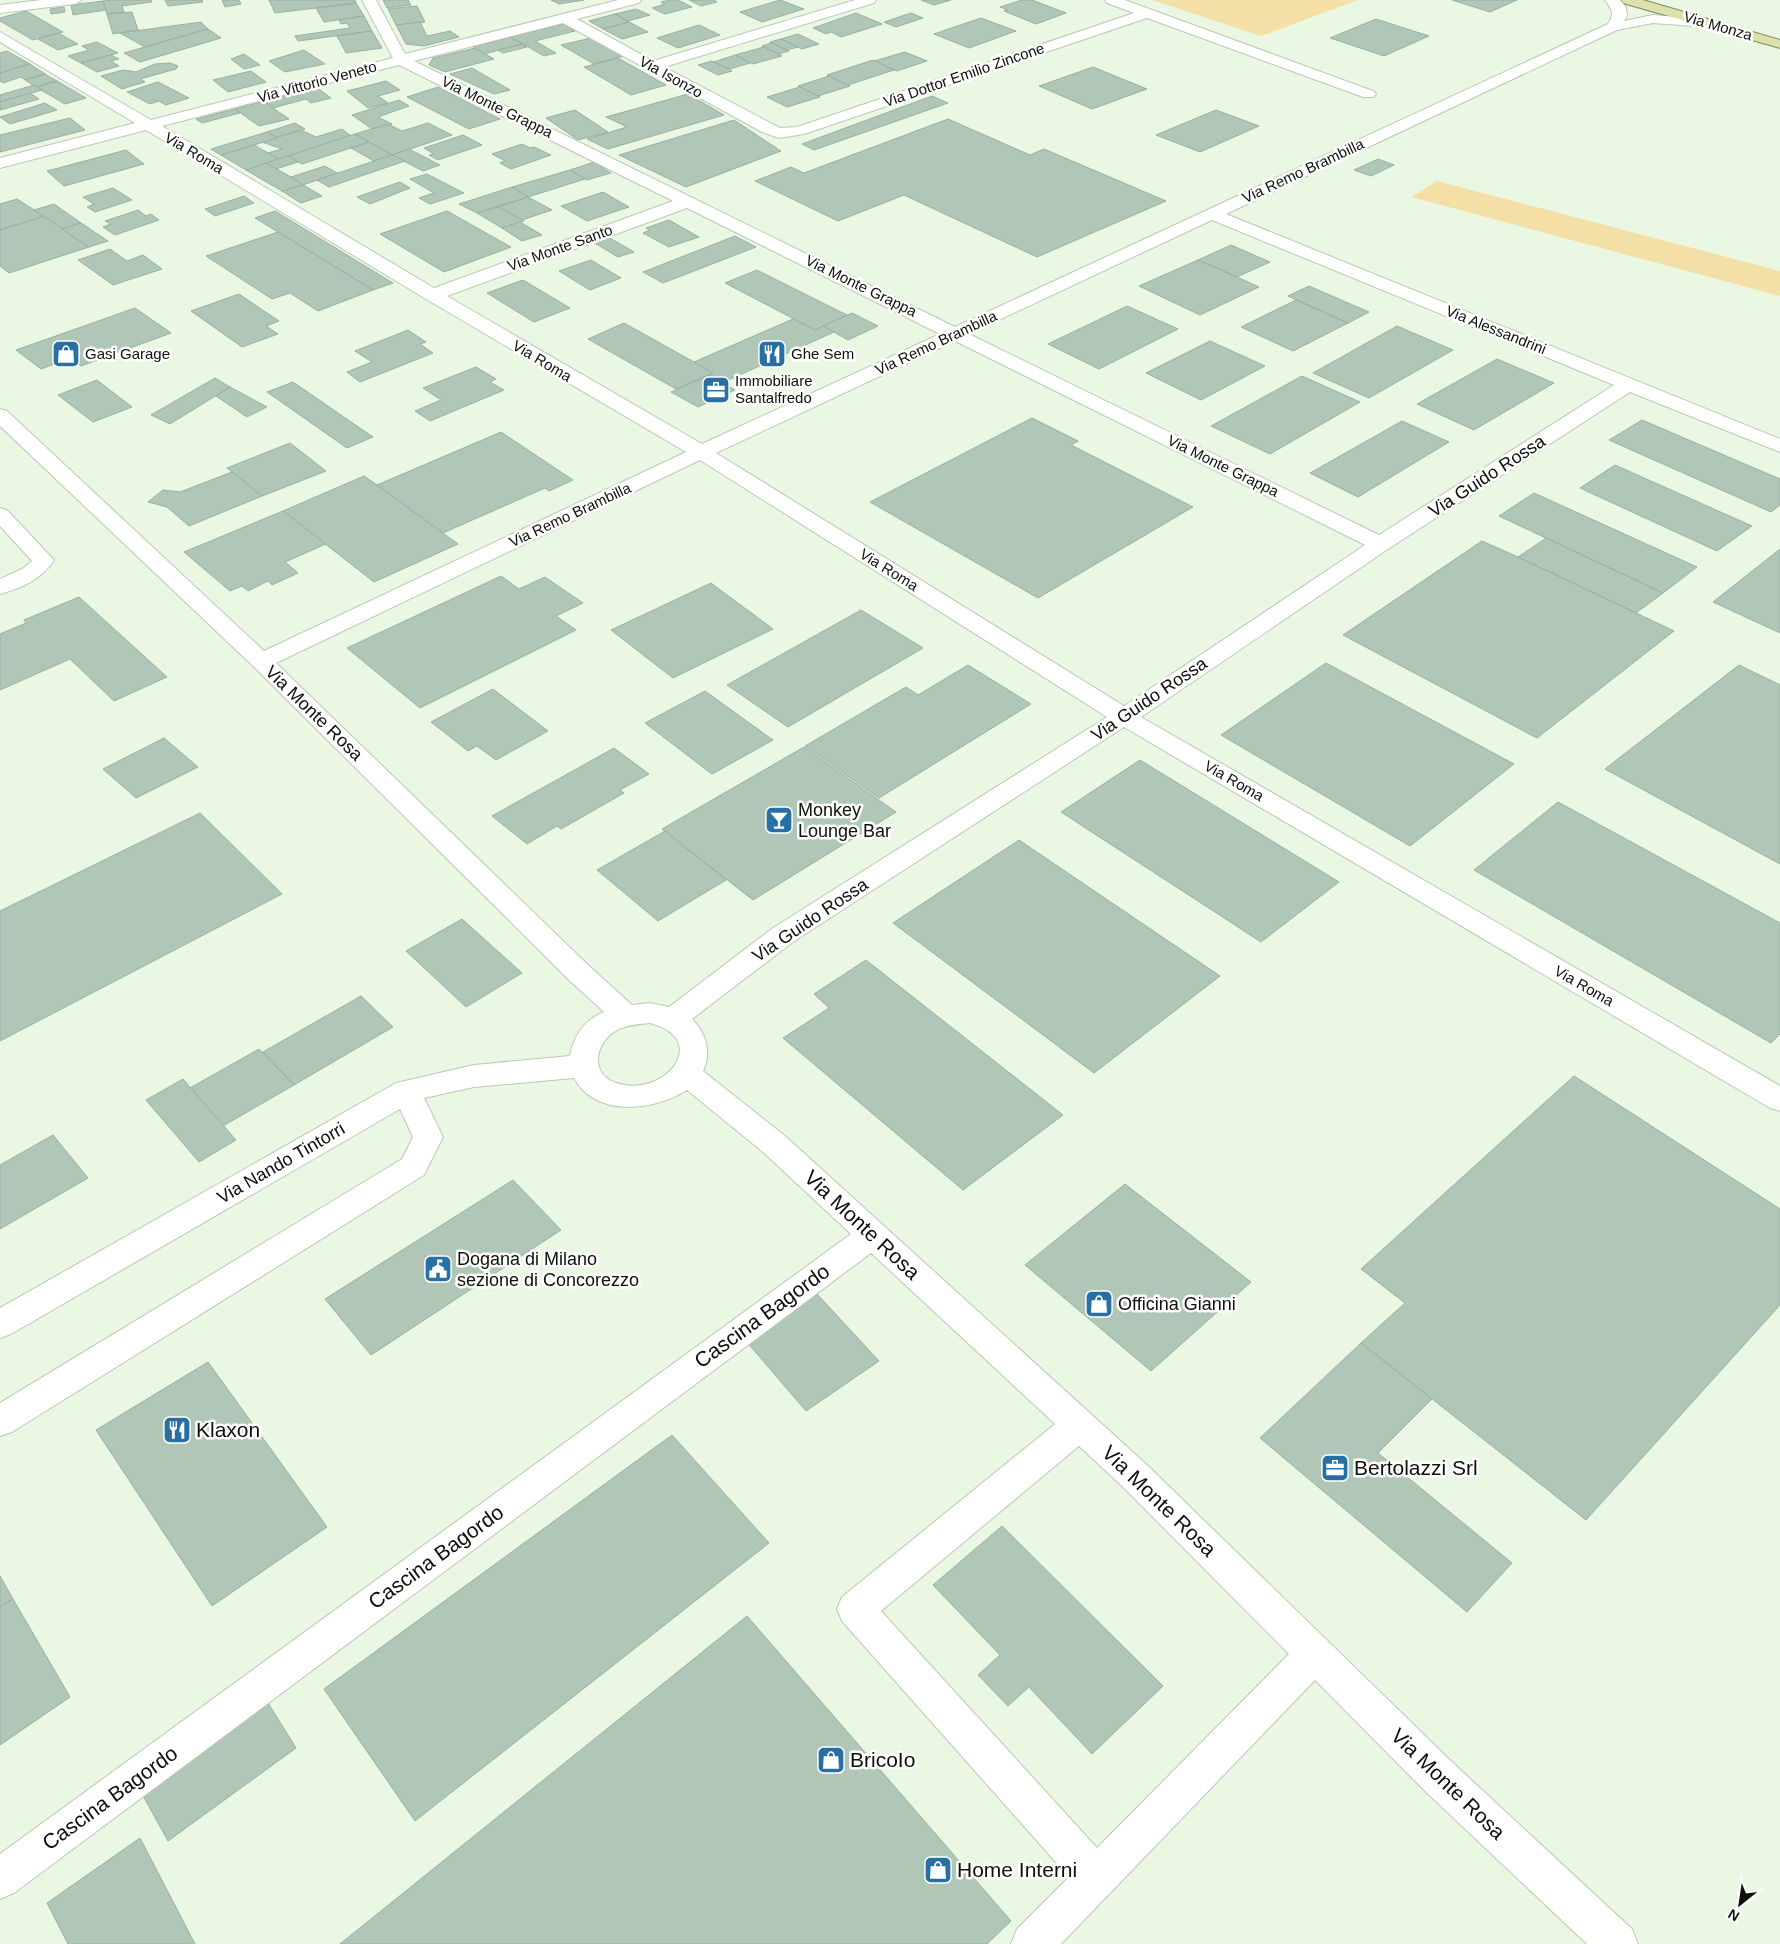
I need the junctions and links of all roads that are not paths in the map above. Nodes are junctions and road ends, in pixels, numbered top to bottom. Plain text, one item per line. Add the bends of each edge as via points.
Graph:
1 (75, 0) edge
2 (369, 0) edge
3 (634, 0) edge
4 (869, 0) edge
5 (1112, 0) edge
6 (1612, 0) edge
7 (1637, 1) edge
8 (0, 9) edge
9 (1147, 13) junction
10 (565, 18) junction
11 (1707, 23) junction
12 (1613, 27) junction
13 (0, 36) edge
14 (1780, 44) edge
15 (400, 60) junction
16 (651, 66) junction
17 (1368, 94) dead end
18 (149, 126) junction
19 (780, 133) joint
20 (0, 163) edge
21 (689, 201) junction
22 (1212, 214) junction
23 (432, 295) junction
24 (956, 334) junction
25 (1630, 384) junction
26 (0, 415) edge
27 (10, 439) edge
28 (1780, 446) edge
29 (701, 452) junction
30 (0, 514) edge
31 (1380, 544) junction
32 (0, 587) edge
33 (261, 661) junction
34 (1124, 717) junction
35 (625, 1015) junction
36 (673, 1020) junction
37 (583, 1066) junction
38 (686, 1073) junction
39 (406, 1091) junction
40 (1780, 1100) edge
41 (872, 1235) junction
42 (0, 1324) edge
43 (0, 1421) edge
44 (1079, 1424) junction
45 (1315, 1654) junction
46 (1096, 1877) junction
47 (0, 1879) edge
48 (1032, 1944) edge
49 (1617, 1944) edge

1 - 8 street
2 - 15 street
3 - 10 street, Via Vittorio Veneto
4 - 16 street
5 - 9 street
6 - 12 street via 1620,7 1620,16
7 - 11 main road, Via Monza
9 - 17 street
9 - 19 street, Via Dottor Emilio Zincone via 800,131
10 - 15 street, Via Vittorio Veneto
10 - 16 street, Via Isonzo
11 - 12 street, Via Remo Brambilla via 1654,20
11 - 14 main road, Via Monza
12 - 22 street, Via Remo Brambilla
13 - 18 street, Via Roma
15 - 18 street, Via Vittorio Veneto
15 - 21 street, Via Monte Grappa
16 - 19 street, Via Isonzo
18 - 20 street, Via Vittorio Veneto
18 - 23 street, Via Roma
21 - 23 street, Via Monte Santo
21 - 24 street, Via Monte Grappa
22 - 24 street, Via Remo Brambilla
22 - 25 street, Via Alessandrini
23 - 29 street, Via Roma
24 - 29 street, Via Remo Brambilla
24 - 31 street, Via Monte Grappa
25 - 28 street, Via Alessandrini
25 - 31 street, Via Guido Rossa
26 - 27 street, Via Monte Rosa
27 - 33 street, Via Monte Rosa
29 - 33 street, Via Remo Brambilla
29 - 34 street, Via Roma
30 - 32 street via 43,560 39,568
31 - 34 street, Via Guido Rossa
33 - 35 street, Via Monte Rosa
34 - 36 street, Via Guido Rossa via 783,935
34 - 40 street, Via Roma
35 - 36 street via 650,1013
35 - 37 street via 607,1022 593,1034 584,1047
36 - 38 street via 685,1028 693,1042 694,1058
37 - 38 street via 591,1081 606,1091 625,1096 648,1095 670,1087
37 - 39 street, Via Nando Tintorri via 474,1076
38 - 41 street, Via Monte Rosa via 774,1144
39 - 42 street, Via Nando Tintorri
39 - 43 street via 428,1137 413,1167
41 - 44 street, Via Monte Rosa
41 - 47 street, Cascina Bagordo
44 - 45 street, Via Monte Rosa
44 - 46 street via 855,1609
45 - 46 street
45 - 49 street, Via Monte Rosa via 1440,1778
46 - 48 street

